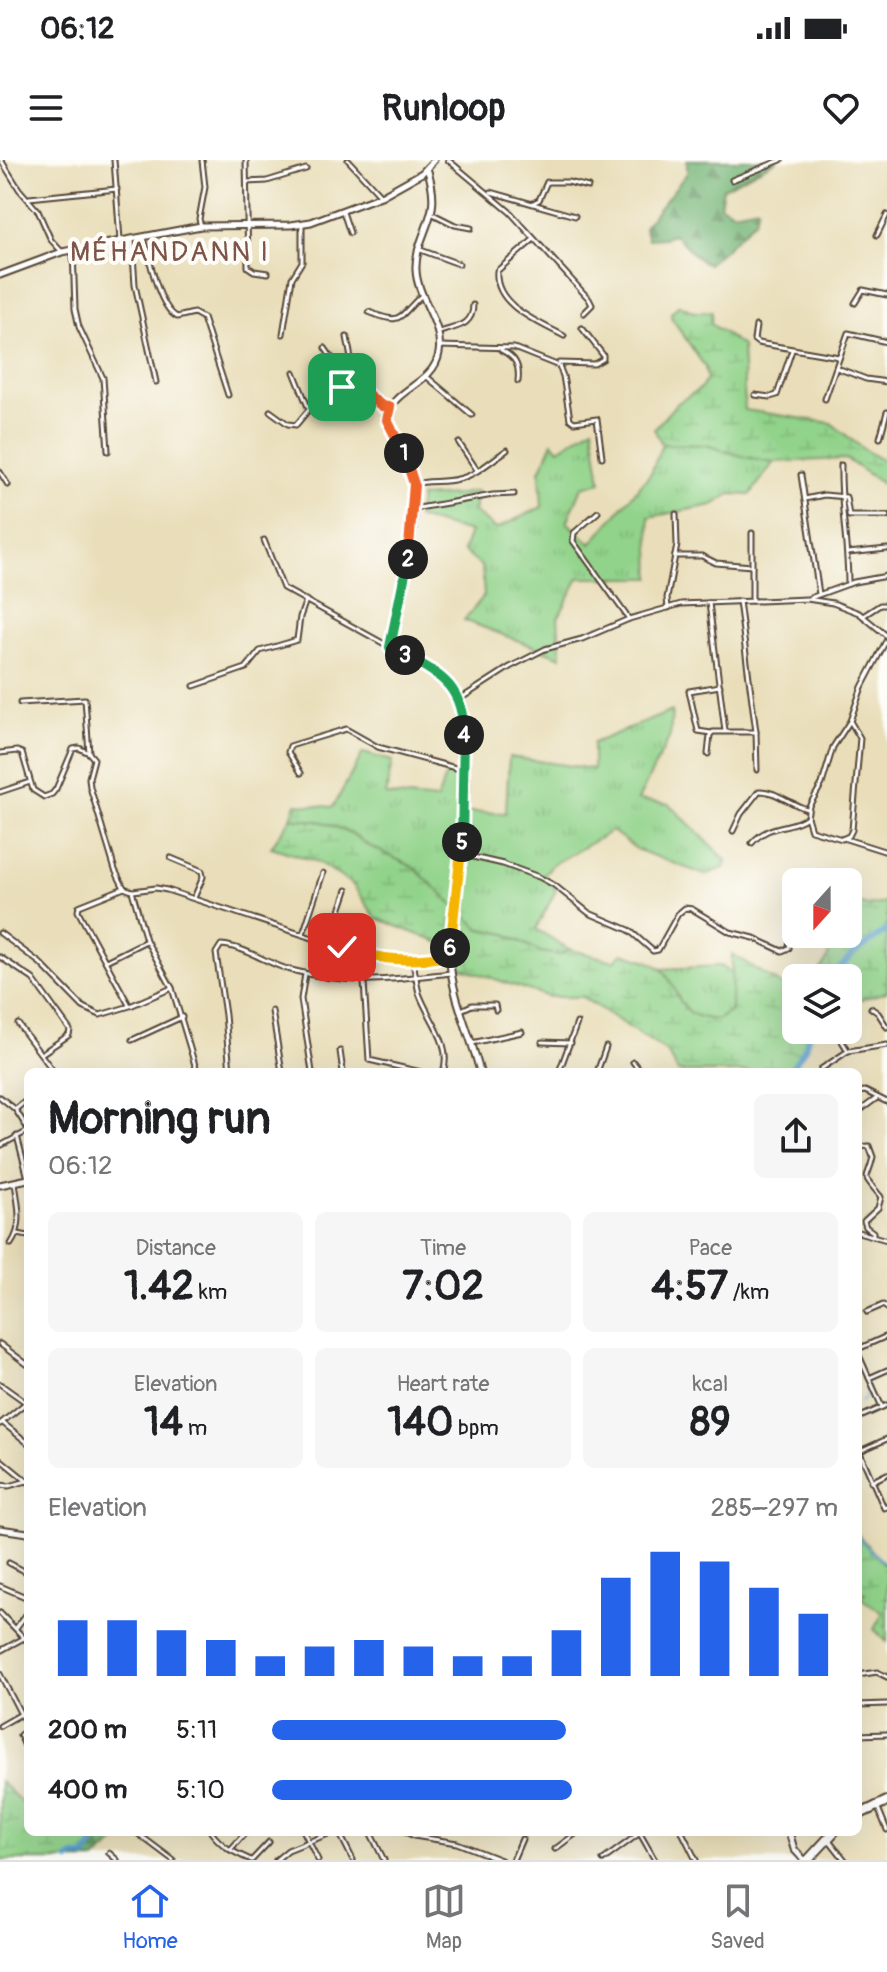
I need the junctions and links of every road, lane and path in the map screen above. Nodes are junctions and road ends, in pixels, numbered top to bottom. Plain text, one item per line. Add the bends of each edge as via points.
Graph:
1 (8, 160) edge
2 (114, 160) edge
3 (202, 160) edge
4 (246, 160) edge
5 (348, 160) edge
6 (434, 160) edge
7 (448, 160) edge
8 (781, 160) edge
9 (2, 161) edge
10 (427, 168) junction
11 (306, 169) dead end
12 (732, 180) dead end
13 (247, 182) junction
14 (588, 187) dead end
15 (117, 189) junction
16 (487, 191) junction
17 (381, 196) junction
18 (28, 198) junction
19 (533, 203) junction
20 (343, 212) junction
21 (431, 213) junction
22 (887, 215) edge
23 (575, 216) dead end
24 (247, 224) junction
25 (302, 224) junction
26 (201, 226) junction
27 (471, 228) dead end
28 (350, 233) dead end
29 (877, 235) dead end
30 (144, 237) junction
31 (132, 239) junction
32 (534, 239) junction
33 (120, 241) junction
34 (418, 249) junction
35 (73, 250) junction
36 (62, 252) junction
37 (459, 264) dead end
38 (268, 273) dead end
39 (0, 275) edge
40 (422, 295) junction
41 (887, 295) edge
42 (855, 303) dead end
43 (473, 305) dead end
44 (369, 312) dead end
45 (584, 313) dead end
46 (756, 326) dead end
47 (582, 328) dead end
48 (437, 333) junction
49 (283, 334) dead end
50 (564, 336) dead end
51 (347, 337) dead end
52 (887, 342) edge
53 (439, 346) junction
54 (325, 348) dead end
55 (498, 348) junction
56 (792, 350) junction
57 (839, 357) junction
58 (555, 363) junction
59 (835, 367) junction
60 (294, 372) dead end
61 (426, 376) junction
62 (518, 381) dead end
63 (156, 382) dead end
64 (887, 382) edge
65 (356, 385) junction
66 (228, 395) dead end
67 (755, 395) dead end
68 (825, 399) dead end
69 (308, 407) junction
70 (390, 407) junction
71 (270, 411) dead end
72 (887, 412) edge
73 (472, 415) dead end
74 (880, 438) dead end
75 (459, 443) dead end
76 (507, 450) dead end
77 (108, 451) dead end
78 (602, 457) dead end
79 (841, 465) dead end
80 (477, 470) junction
81 (0, 472) edge
82 (801, 475) dead end
83 (414, 484) junction
84 (8, 485) dead end
85 (514, 494) dead end
86 (841, 496) junction
87 (805, 499) junction
88 (413, 509) junction
89 (598, 512) dead end
90 (676, 514) dead end
91 (887, 516) edge
92 (752, 533) dead end
93 (264, 540) dead end
94 (887, 549) edge
95 (848, 553) junction
96 (675, 556) junction
97 (752, 566) junction
98 (887, 576) edge
99 (848, 584) junction
100 (819, 594) junction
101 (807, 599) junction
102 (306, 600) junction
103 (739, 601) junction
104 (752, 601) junction
105 (709, 603) junction
106 (887, 605) edge
107 (668, 608) junction
108 (863, 616) junction
109 (629, 619) junction
110 (887, 637) edge
111 (390, 647) junction
112 (194, 686) dead end
113 (720, 686) junction
114 (460, 699) junction
115 (20, 703) dead end
116 (850, 721) junction
117 (725, 731) junction
118 (756, 732) junction
119 (711, 733) junction
120 (0, 753) edge
121 (89, 753) junction
122 (708, 754) dead end
123 (463, 770) junction
124 (757, 770) dead end
125 (301, 773) dead end
126 (30, 782) junction
127 (0, 792) edge
128 (807, 809) junction
129 (807, 817) junction
130 (733, 831) dead end
131 (846, 839) junction
132 (752, 843) dead end
133 (887, 852) edge
134 (460, 854) junction
135 (171, 858) dead end
136 (323, 873) dead end
137 (124, 888) junction
138 (347, 890) dead end
139 (132, 891) junction
140 (194, 898) junction
141 (0, 933) edge
142 (303, 934) junction
143 (146, 940) junction
144 (329, 943) junction
145 (789, 948) edge
146 (449, 956) junction
147 (0, 957) edge
148 (106, 961) junction
149 (412, 961) junction
150 (451, 973) junction
151 (305, 974) junction
152 (416, 977) junction
153 (364, 982) junction
154 (172, 988) junction
155 (130, 1006) junction
156 (871, 1008) dead end
157 (461, 1010) junction
158 (496, 1010) dead end
159 (272, 1011) dead end
160 (182, 1017) junction
161 (577, 1023) dead end
162 (886, 1023) edge
163 (18, 1024) dead end
164 (522, 1032) dead end
165 (132, 1040) dead end
166 (542, 1042) dead end
167 (472, 1043) junction
168 (571, 1043) junction
169 (844, 1044) edge
170 (887, 1045) edge
171 (606, 1047) dead end
172 (340, 1051) dead end
173 (848, 1051) junction
174 (41, 1054) junction
175 (633, 1062) dead end
176 (51, 1068) edge
177 (196, 1068) edge
178 (230, 1068) edge
179 (281, 1068) edge
180 (311, 1068) edge
181 (342, 1068) edge
182 (404, 1068) edge
183 (444, 1068) edge
184 (479, 1068) edge
185 (561, 1068) edge
186 (598, 1068) edge
187 (638, 1068) edge
188 (822, 1068) edge
189 (862, 1091) edge
190 (0, 1097) edge
191 (877, 1098) junction
192 (24, 1102) edge
193 (887, 1102) edge
194 (15, 1109) junction
195 (862, 1109) edge
196 (24, 1124) edge
197 (24, 1132) edge
198 (17, 1136) junction
199 (0, 1146) edge
200 (862, 1147) edge
201 (24, 1163) edge
202 (24, 1179) edge
203 (15, 1182) junction
204 (0, 1185) edge
205 (19, 1209) junction
206 (24, 1210) edge
207 (862, 1233) edge
208 (18, 1234) junction
209 (24, 1235) edge
210 (873, 1236) junction
211 (887, 1240) edge
212 (11, 1244) dead end
213 (887, 1308) edge
214 (867, 1312) dead end
215 (887, 1336) edge
216 (0, 1344) edge
217 (862, 1349) edge
218 (862, 1361) edge
219 (24, 1362) edge
220 (887, 1370) edge
221 (869, 1378) junction
222 (0, 1384) edge
223 (24, 1401) edge
224 (24, 1405) edge
225 (885, 1406) edge
226 (862, 1416) edge
227 (1, 1422) edge
228 (887, 1439) edge
229 (24, 1440) edge
230 (862, 1449) edge
231 (862, 1458) edge
232 (0, 1459) edge
233 (887, 1474) edge
234 (24, 1479) edge
235 (871, 1482) junction
236 (24, 1483) edge
237 (0, 1485) edge
238 (886, 1507) edge
239 (887, 1514) edge
240 (0, 1529) edge
241 (24, 1532) edge
242 (9, 1563) dead end
243 (24, 1571) edge
244 (0, 1586) edge
245 (24, 1596) edge
246 (0, 1613) edge
247 (24, 1617) edge
248 (15, 1629) junction
249 (24, 1638) joint
250 (0, 1651) edge
251 (0, 1674) edge
252 (862, 1674) edge
253 (887, 1677) edge
254 (887, 1704) edge
255 (862, 1705) edge
256 (21, 1714) junction
257 (24, 1720) edge
258 (0, 1726) edge
259 (887, 1734) edge
260 (862, 1735) edge
261 (887, 1799) edge
262 (877, 1804) junction
263 (862, 1808) edge
264 (862, 1808) edge
265 (887, 1830) edge
266 (141, 1836) edge
267 (214, 1836) edge
268 (242, 1836) edge
269 (306, 1836) edge
270 (322, 1836) edge
271 (341, 1836) edge
272 (372, 1836) edge
273 (414, 1836) edge
274 (573, 1836) edge
275 (635, 1836) edge
276 (642, 1836) edge
277 (684, 1836) edge
278 (790, 1836) edge
279 (833, 1836) edge
280 (834, 1836) edge
281 (522, 1839) dead end
282 (308, 1841) junction
283 (269, 1842) dead end
284 (555, 1849) dead end
285 (230, 1850) junction
286 (482, 1852) junction
287 (109, 1853) dead end
288 (237, 1858) edge
289 (116, 1860) edge
290 (173, 1860) edge
291 (251, 1860) edge
292 (276, 1860) edge
293 (318, 1860) edge
294 (353, 1860) edge
295 (384, 1860) edge
296 (480, 1860) edge
297 (501, 1860) edge
298 (513, 1860) edge
299 (604, 1860) edge
300 (655, 1860) edge
301 (696, 1860) edge
302 (809, 1860) edge
303 (845, 1860) edge

1 - 9 street
2 - 15 street
3 - 26 street
4 - 13 street
5 - 17 street
6 - 10 street
7 - 16 street
8 - 12 street
9 - 18 street
10 - 17 street
10 - 21 street
11 - 13 street
13 - 24 street
14 - 19 street via 547,182
15 - 18 street
15 - 33 street
16 - 19 street
16 - 32 street
17 - 20 street
18 - 36 street
19 - 23 street
20 - 25 street
20 - 28 street
21 - 27 street
21 - 34 street
22 - 29 street
24 - 25 street
24 - 26 street
24 - 38 street via 248,267
25 - 49 street via 302,262 292,278
26 - 30 street
30 - 31 street
30 - 66 street via 167,309 177,317 194,313 203,318
31 - 33 street
31 - 63 street via 135,285
32 - 45 street via 592,302
32 - 50 street via 497,271 497,280 515,308
33 - 35 street
34 - 37 street
34 - 40 street via 416,277
35 - 36 street
35 - 77 street via 75,309 103,378
36 - 39 street
40 - 44 street via 397,320
40 - 48 street
41 - 42 street via 863,290
43 - 48 street via 470,321
46 - 56 street via 755,342
47 - 58 street via 603,359 594,364
48 - 53 street
51 - 65 street
52 - 57 street via 848,333
53 - 55 street
53 - 61 street
54 - 65 street
55 - 58 street via 514,348
55 - 62 street via 515,359
56 - 57 street
56 - 67 street via 777,395
57 - 59 street
58 - 78 street via 563,376 570,419 597,421
59 - 64 street
59 - 68 street
60 - 69 street
61 - 70 street
61 - 73 street
65 - 69 street via 329,392
65 - 70 street
69 - 71 street via 296,425
70 - 83 street via 387,420
72 - 74 street
75 - 80 street
76 - 80 street
79 - 86 street
80 - 83 street via 456,480
81 - 84 street
82 - 87 street
83 - 88 street
85 - 88 street
86 - 87 street
86 - 91 street via 846,497 849,516
86 - 95 street
87 - 100 street
88 - 111 street
89 - 109 street via 574,533 573,541
90 - 96 street
92 - 97 street
93 - 102 street via 280,585
94 - 95 street
95 - 99 street
96 - 97 street
96 - 107 street
97 - 104 street
98 - 99 street
99 - 100 street
100 - 101 street
101 - 104 street
101 - 108 street
102 - 111 street
102 - 112 street via 297,640 260,651 246,668
103 - 104 street
103 - 105 street
103 - 118 street
105 - 107 street
105 - 113 street
106 - 108 street
107 - 109 street
108 - 110 street
109 - 114 street via 545,649
110 - 116 street
111 - 114 street via 433,671
113 - 117 street
113 - 119 street via 689,691 698,731
114 - 123 street
115 - 121 street via 85,699
116 - 128 street
116 - 131 street via 860,738 852,830
117 - 118 street
117 - 119 street
118 - 124 street
119 - 122 street
120 - 126 street via 22,753
121 - 126 street via 73,749 61,781 48,797 35,794
121 - 137 street via 94,759 90,787
123 - 125 street via 378,747 346,729 290,746 288,752
123 - 134 street
126 - 127 street
128 - 129 street
128 - 130 street via 762,790 750,800
129 - 131 street via 816,832
129 - 132 street via 761,833
131 - 133 street
134 - 145 street via 539,877 589,913 629,930 653,951 685,908 730,932 782,951
134 - 146 street
135 - 140 street via 202,871
136 - 142 street
137 - 139 street
137 - 148 street via 79,906
138 - 144 street
139 - 140 street via 156,888
139 - 143 street
140 - 142 street
141 - 155 street via 53,974 83,1007 100,1015
142 - 144 street
143 - 148 street
143 - 154 street
144 - 149 street via 370,957
146 - 149 street
146 - 150 street
147 - 174 street via 33,979 70,1030
148 - 155 street
149 - 152 street
150 - 152 street
150 - 157 street
151 - 153 street
151 - 178 street via 232,946 218,947
151 - 180 street via 301,999
152 - 153 street
152 - 183 street via 447,1057
153 - 182 street via 369,1060
154 - 155 street
154 - 160 street
156 - 162 street
157 - 158 street via 486,1003
157 - 167 street
159 - 179 street
160 - 165 street
160 - 177 street
161 - 168 street
163 - 174 street
164 - 167 street
166 - 168 street
167 - 184 street
168 - 185 street
169 - 173 street
170 - 173 street
171 - 186 street
172 - 181 street
173 - 188 street
174 - 176 street
175 - 187 street
189 - 191 street
190 - 194 street
191 - 193 street
191 - 195 street
192 - 194 street
194 - 196 street
197 - 198 street
198 - 199 street
198 - 201 street
200 - 210 street via 869,1146 873,1157 866,1178 881,1197 864,1221
202 - 203 street
203 - 204 street
203 - 205 street
205 - 206 street
205 - 208 street
207 - 210 street
208 - 209 street
208 - 212 street
210 - 211 street
213 - 214 street
215 - 217 street
216 - 219 street
218 - 221 street
220 - 221 street
221 - 225 street
222 - 223 street
224 - 227 street
225 - 226 street
227 - 229 street
228 - 230 street
231 - 235 street
232 - 234 street
233 - 235 street
235 - 238 street
236 - 237 street
238 - 239 street
240 - 241 street
242 - 243 street
244 - 245 street
246 - 248 street
247 - 248 street
248 - 249 street
249 - 250 street
251 - 256 street
252 - 253 street
254 - 255 street
256 - 257 street
256 - 258 street
259 - 260 street
261 - 262 highway
261 - 264 highway
262 - 263 highway
262 - 265 street
266 - 290 street
267 - 285 street
268 - 285 street
269 - 282 street
270 - 282 street
271 - 294 street
272 - 295 street
273 - 286 street
274 - 284 street
275 - 299 street
276 - 300 street
277 - 301 street
278 - 302 street via 794,1849
279 - 302 highway
280 - 303 street
281 - 298 street
282 - 292 street
282 - 293 street
283 - 291 street
285 - 288 street
286 - 296 street
286 - 297 street
287 - 289 street
288 - 291 street

